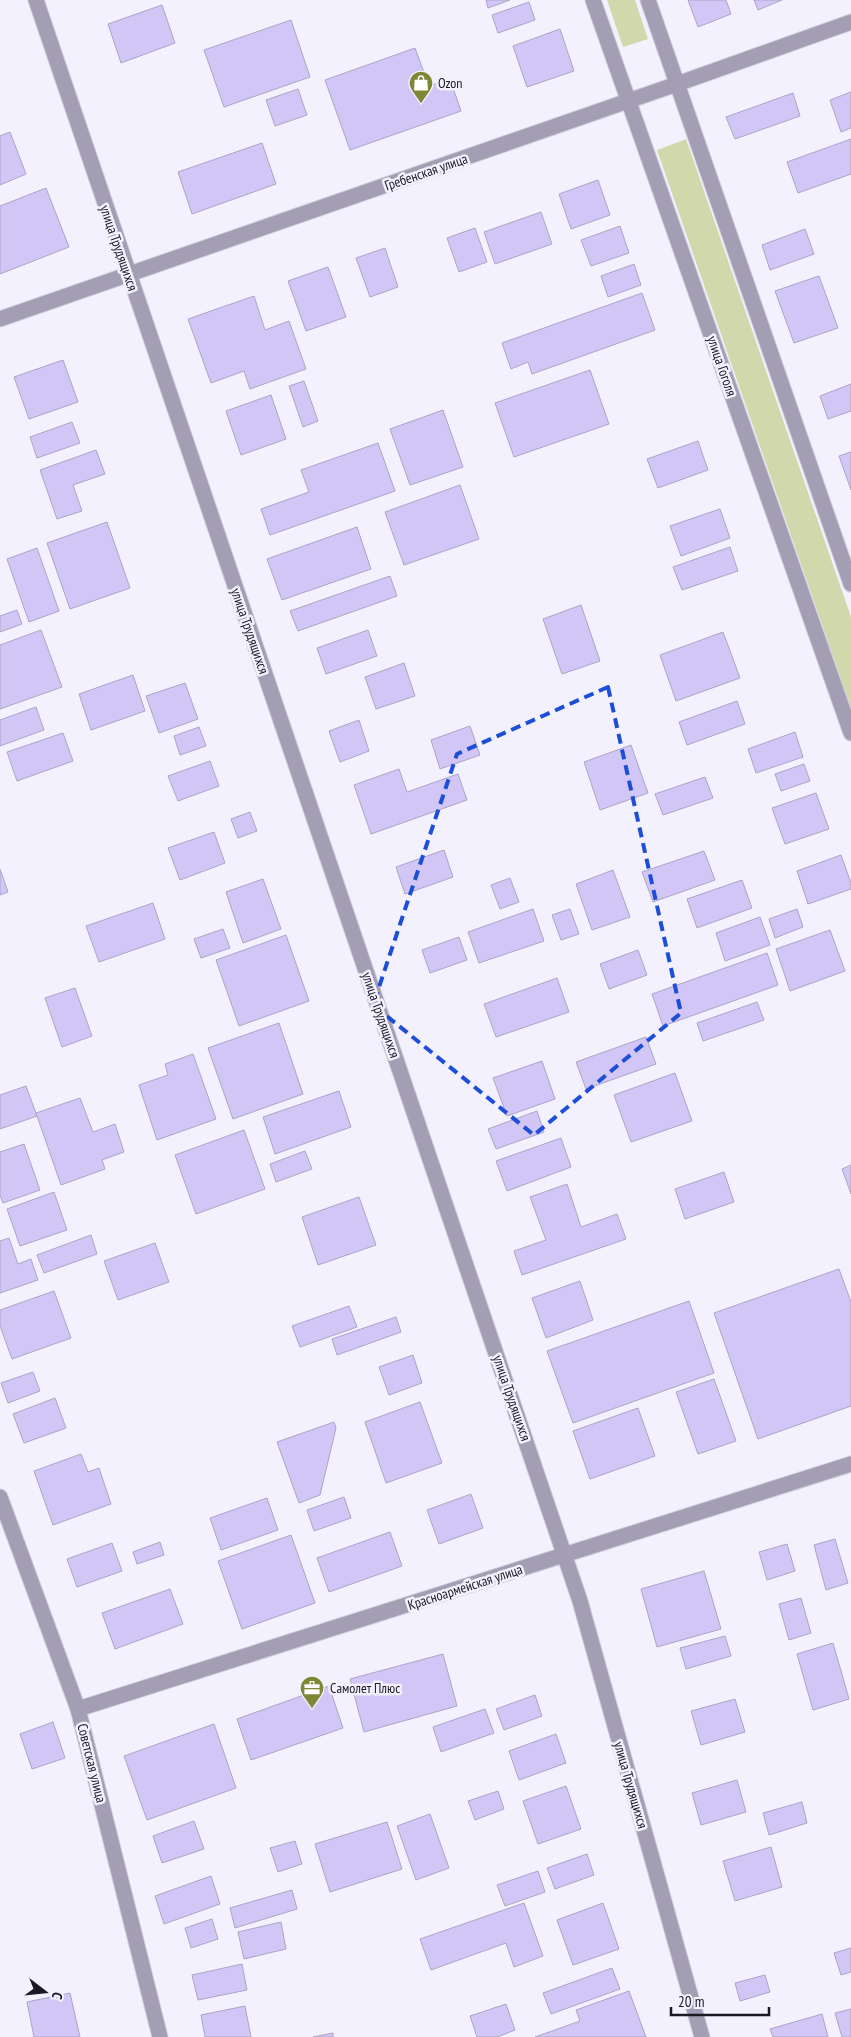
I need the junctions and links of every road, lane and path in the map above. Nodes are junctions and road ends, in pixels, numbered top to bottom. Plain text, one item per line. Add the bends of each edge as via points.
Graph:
1 (36, 0) edge
2 (593, 0) edge
3 (648, 0) edge
4 (851, 22) edge
5 (677, 84) junction
6 (628, 101) junction
7 (129, 276) junction
8 (0, 319) edge
9 (851, 584) edge
10 (851, 733) edge
11 (851, 1464) edge
12 (0, 1497) edge
13 (565, 1555) junction
14 (78, 1710) junction
15 (160, 2037) edge
16 (702, 2037) edge

1 - 7 street, улица Трудящихся
2 - 6 street, улица Гоголя
3 - 5 street
4 - 5 street, Гребенская улица
5 - 6 street, Гребенская улица
5 - 9 street
6 - 7 street, Гребенская улица
6 - 10 street, улица Гоголя
7 - 8 street, Гребенская улица
7 - 13 street, улица Трудящихся
11 - 13 street, Красноармейская улица
12 - 14 street, Советская улица
13 - 14 street, Красноармейская улица
13 - 16 street, улица Трудящихся
14 - 15 street, Советская улица

